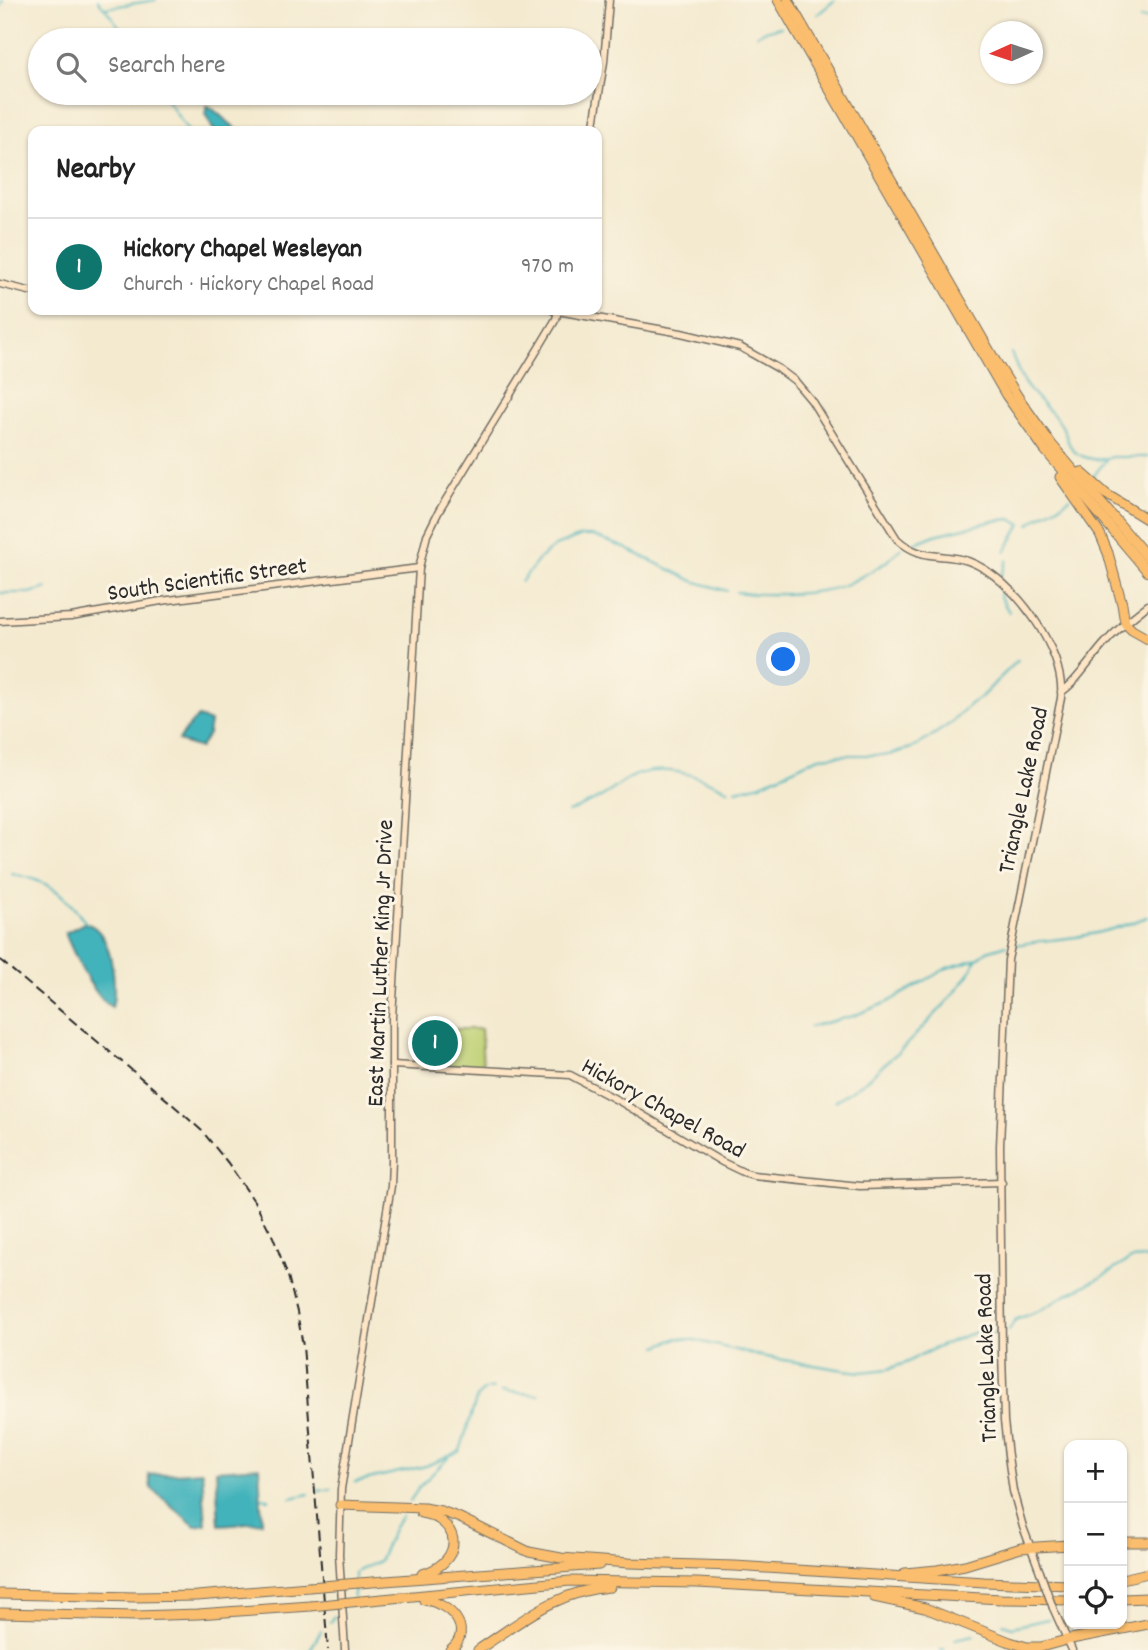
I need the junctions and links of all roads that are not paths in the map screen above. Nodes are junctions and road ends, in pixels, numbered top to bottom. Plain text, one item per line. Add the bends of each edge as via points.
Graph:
1 (609, 0) edge
2 (778, 0) edge
3 (789, 2) edge
4 (602, 75) edge
5 (597, 105) edge
6 (594, 126) edge
7 (0, 284) edge
8 (28, 291) edge
9 (556, 315) edge
10 (585, 315) edge
11 (1035, 437) junction
12 (1052, 445) junction
13 (1148, 520) edge
14 (1148, 558) edge
15 (419, 568) junction
16 (1148, 572) edge
17 (1148, 606) edge
18 (0, 621) edge
19 (1125, 623) junction
20 (1148, 639) edge
21 (1061, 692) junction
22 (392, 1065) junction
23 (1002, 1182) junction
24 (339, 1508) junction
25 (1127, 1542) edge
26 (1148, 1542) edge
27 (1064, 1545) edge
28 (1029, 1547) junction
29 (629, 1563) junction
30 (1148, 1573) edge
31 (845, 1574) junction
32 (402, 1579) junction
33 (1127, 1579) edge
34 (1148, 1580) edge
35 (1127, 1581) edge
36 (642, 1582) junction
37 (1064, 1585) edge
38 (820, 1590) junction
39 (0, 1594) edge
40 (1148, 1596) edge
41 (404, 1598) junction
42 (1127, 1598) edge
43 (1064, 1600) edge
44 (0, 1613) edge
45 (1148, 1624) edge
46 (1066, 1640) junction
47 (345, 1650) edge
48 (450, 1650) edge
49 (478, 1650) edge
50 (1072, 1650) edge

1 - 4 street
2 - 11 highway via 1000,385
3 - 12 highway via 996,362
5 - 6 street
7 - 8 street
9 - 15 street, East Martin Luther King Jr Drive via 439,511
10 - 21 street, Triangle Lake Road via 740,347 795,381 897,539 920,554 970,562 1011,590 1053,653
11 - 16 highway
11 - 19 highway via 1100,534
12 - 13 highway via 1106,494
12 - 14 highway
15 - 18 street, South Scientific Street via 71,617
15 - 22 street, East Martin Luther King Jr Drive
17 - 19 street
19 - 20 highway
19 - 21 street
21 - 23 street, Triangle Lake Road via 1008,960
22 - 23 street, Hickory Chapel Road via 570,1075 753,1175 860,1186
22 - 24 street, East Martin Luther King Jr Drive via 391,1186
23 - 28 street, Triangle Lake Road via 1004,1421 1013,1491
24 - 29 highway via 441,1511 529,1552
24 - 32 highway via 420,1513 438,1518 448,1528 453,1549 441,1566
24 - 47 street, East Martin Luther King Jr Drive
25 - 26 highway
27 - 28 highway
28 - 31 highway via 937,1570
28 - 46 street, Triangle Lake Road, bridge
29 - 31 highway
29 - 32 highway
30 - 33 highway
31 - 37 highway
32 - 39 highway, bridge via 197,1596
34 - 35 highway
36 - 38 highway
36 - 41 highway via 570,1581
36 - 49 highway via 591,1589 558,1600
38 - 43 highway
38 - 46 highway via 925,1608 1027,1647
40 - 42 highway
41 - 44 highway, bridge via 198,1614
41 - 48 highway via 434,1601 456,1617 460,1629
45 - 46 highway
46 - 50 street, Triangle Lake Road

